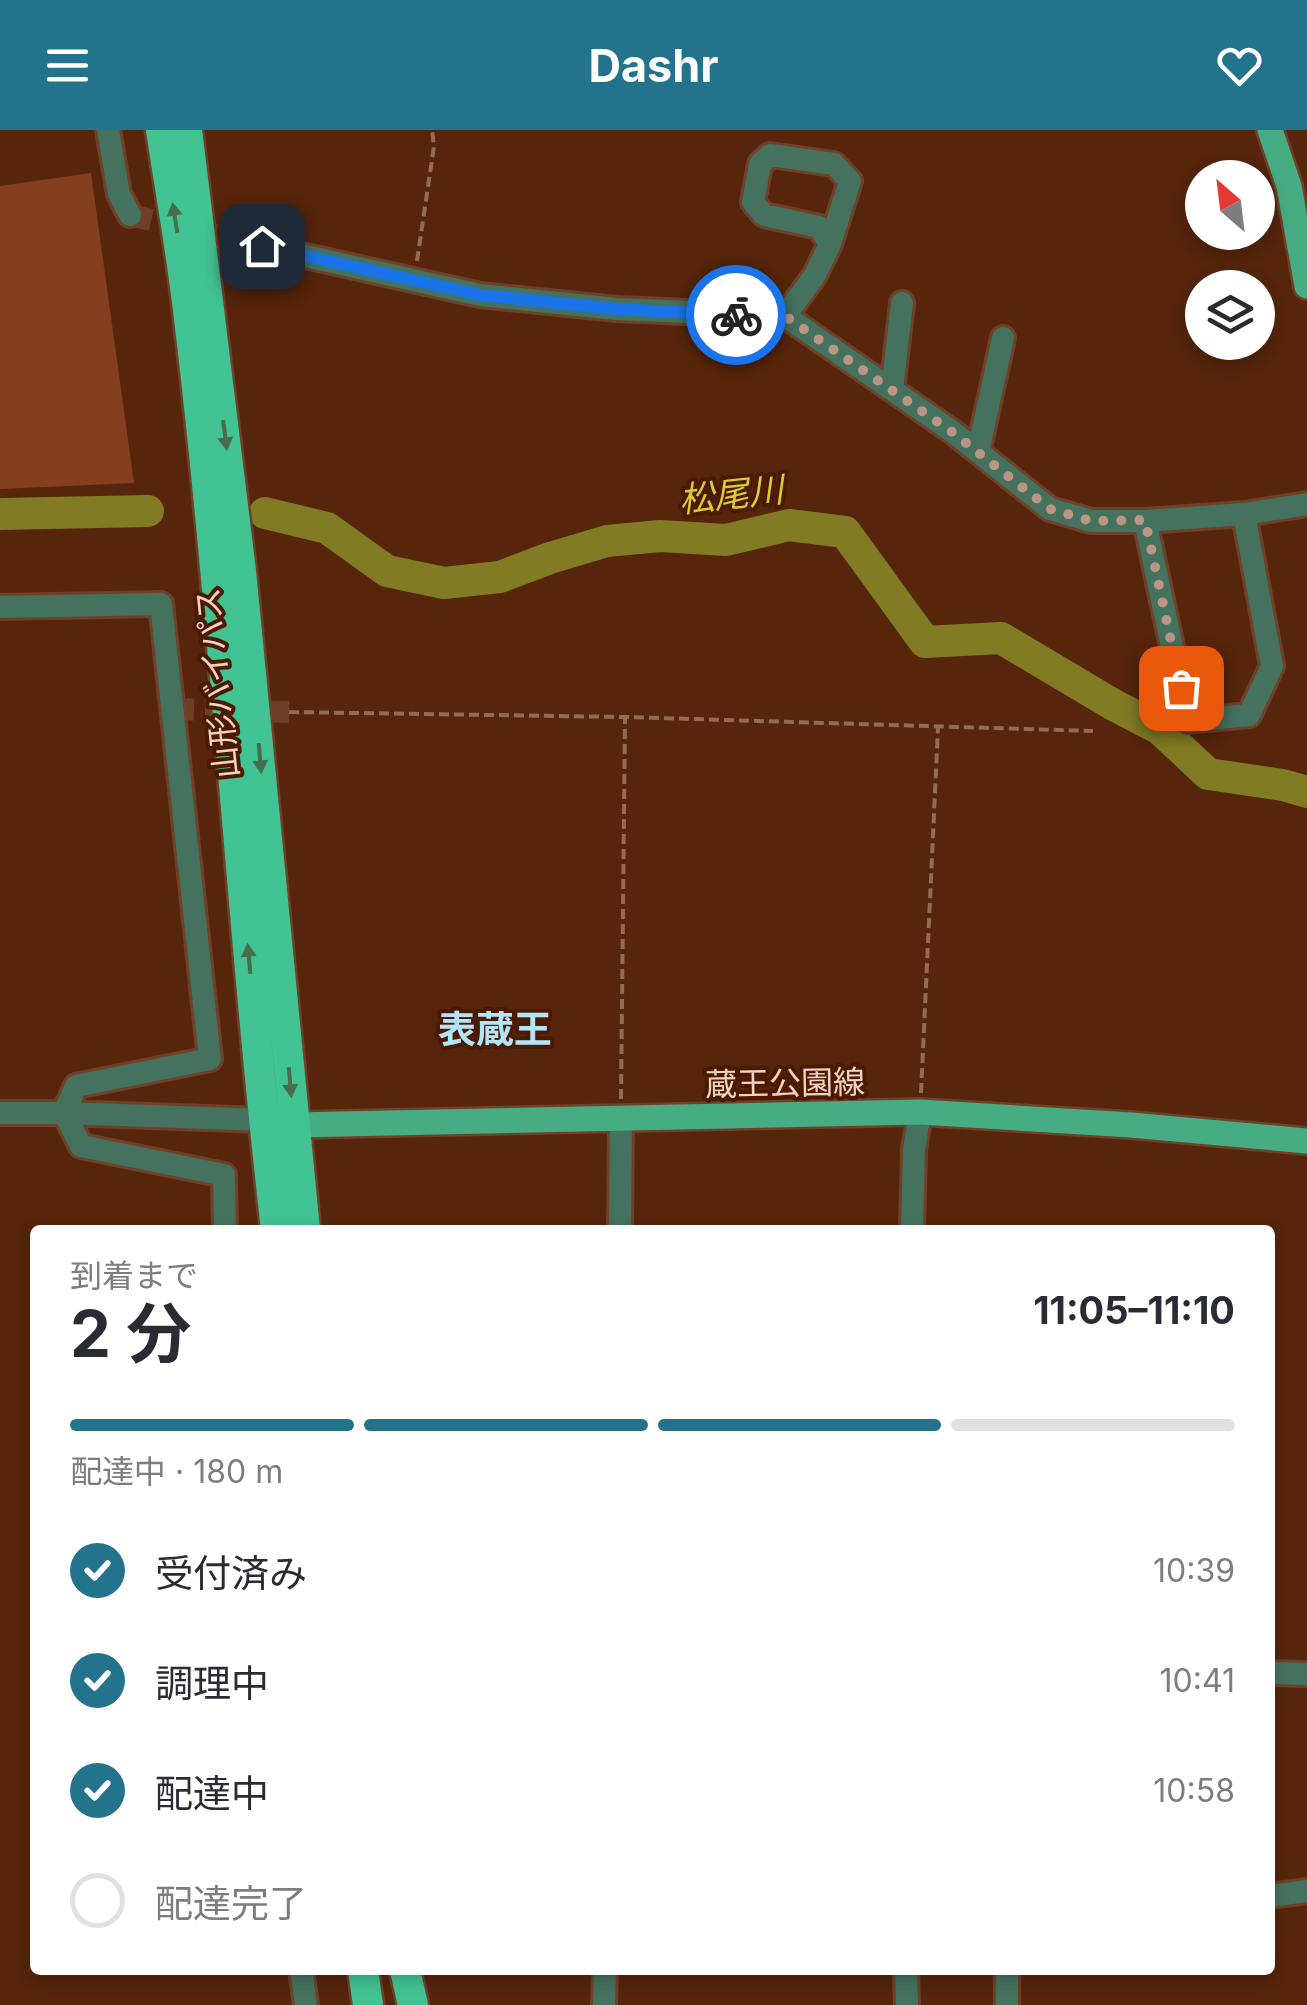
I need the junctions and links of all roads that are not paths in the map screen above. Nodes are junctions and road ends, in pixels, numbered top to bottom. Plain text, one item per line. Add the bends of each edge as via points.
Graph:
1 (108, 130) edge
2 (162, 130) edge
3 (187, 130) edge
4 (1270, 130) edge
5 (1298, 189) edge
6 (130, 215) dead end
7 (830, 244) junction
8 (262, 246) tunnel mouth
9 (1307, 286) edge
10 (902, 303) dead end
11 (785, 316) junction
12 (1003, 338) dead end
13 (892, 390) junction
14 (978, 452) junction
15 (1307, 504) edge
16 (1244, 514) junction
17 (1145, 520) junction
18 (0, 607) edge
19 (64, 1112) junction
20 (920, 1112) junction
21 (0, 1114) edge
22 (621, 1119) junction
23 (279, 1122) junction
24 (1307, 1141) edge
25 (225, 1225) edge
26 (276, 1225) edge
27 (304, 1225) edge
28 (620, 1225) edge
29 (912, 1225) edge
30 (1275, 1673) edge
31 (1307, 1674) edge
32 (1307, 1891) edge
33 (1275, 1895) edge
34 (302, 1975) edge
35 (359, 1975) edge
36 (361, 1975) edge
37 (391, 1975) edge
38 (405, 1975) edge
39 (605, 1975) edge
40 (906, 1975) edge
41 (1007, 1975) edge
42 (306, 2005) edge
43 (355, 2005) edge
44 (368, 2005) edge
45 (395, 2005) edge
46 (413, 2005) edge
47 (604, 2005) edge
48 (908, 2005) edge
49 (1006, 2005) edge

1 - 6 street via 118,194
23 -> 2 highway, 山形バイパス
3 -> 23 highway, 山形バイパス via 241,570
4 - 5 main road
5 - 9 main road
7 - 7 street via 818,227 764,215 753,202 760,164 770,155 834,164 850,181
7 - 11 street
8 - 11 street via 480,295
10 - 13 street
11 - 13 street
12 - 14 street
13 - 14 street
14 - 17 street via 1050,509 1091,521
15 - 16 street
16 - 17 street
16 - 17 street via 1272,666 1249,715 1188,722
18 - 19 street via 162,604 210,1060 76,1086
19 - 21 street
19 - 23 street
19 - 25 street via 81,1146 224,1175
20 - 22 main road, 蔵王公園線
20 - 24 main road, 蔵王公園線
20 - 29 street
22 - 23 main road, 蔵王公園線
22 - 28 street
23 - 26 highway, 山形バイパス
23 - 27 highway, 山形バイパス
30 - 31 street
32 - 33 street
34 - 42 street
35 - 43 highway
36 - 44 highway
37 - 45 highway
38 - 46 highway
39 - 47 street
40 - 48 street
41 - 49 street

